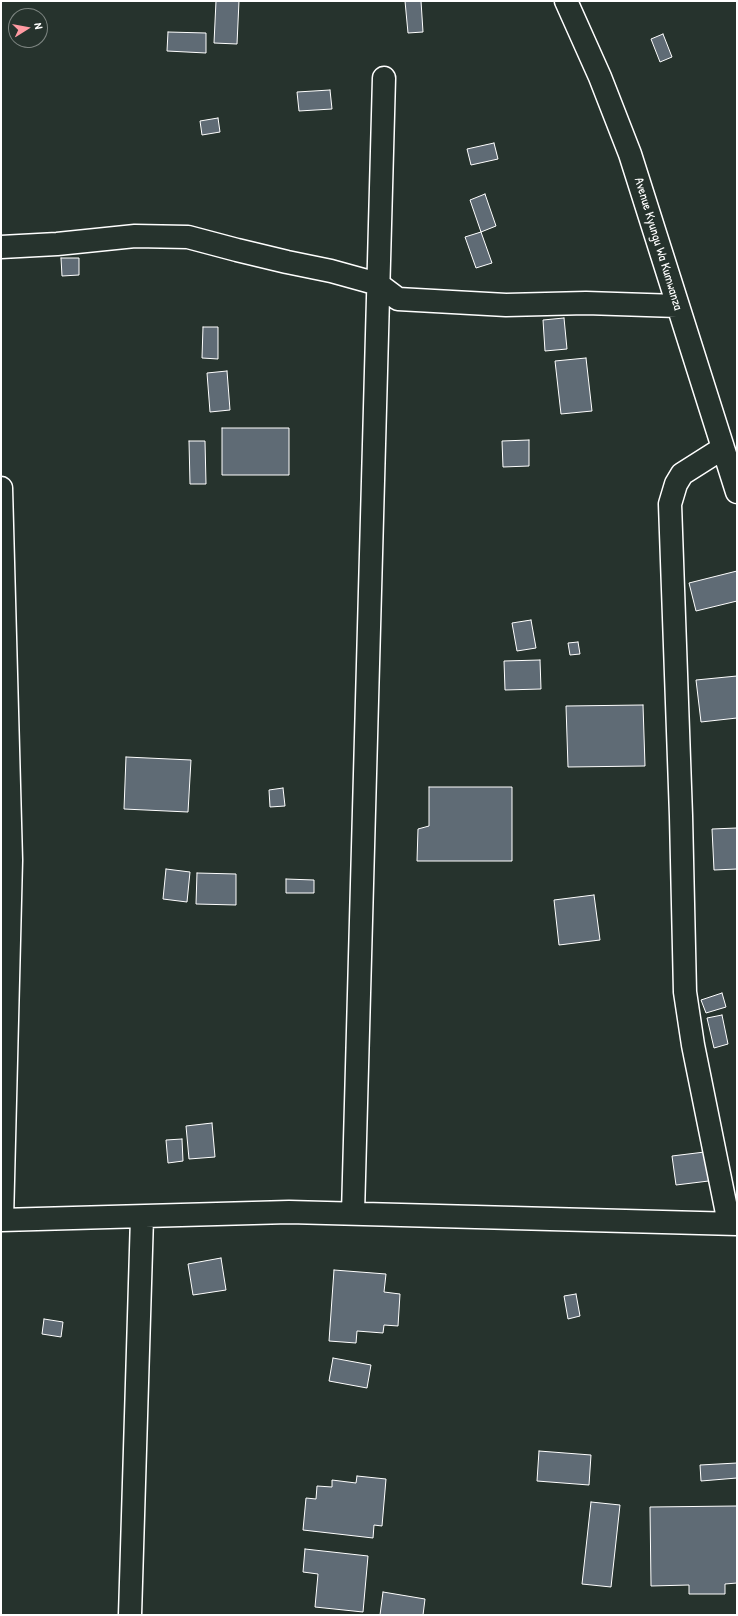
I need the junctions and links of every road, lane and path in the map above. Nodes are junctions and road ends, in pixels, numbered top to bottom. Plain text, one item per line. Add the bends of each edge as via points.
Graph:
1 (566, 1) edge
2 (384, 78) dead end
3 (1, 247) edge
4 (378, 284) junction
5 (677, 306) junction
6 (723, 448) junction
7 (1, 488) edge
8 (737, 492) edge
9 (5, 767) edge
10 (353, 1213) junction
11 (142, 1216) junction
12 (1, 1220) edge
13 (733, 1223) edge
14 (130, 1615) edge

1 - 5 street, Avenue Kyungu Wa Kumwanza via 600,77 630,154
2 - 4 street
3 - 4 street via 135,236 188,237
4 - 5 street via 398,299 506,305 586,303
4 - 10 street
5 - 6 street, Avenue Kyungu Wa Kumwanza
6 - 8 street, Avenue Kyungu Wa Kumwanza
6 - 13 street via 682,474 670,504 685,992 693,1045
7 - 9 street
9 - 12 street via 11,860
10 - 11 street
10 - 13 street
11 - 12 street
11 - 14 street

